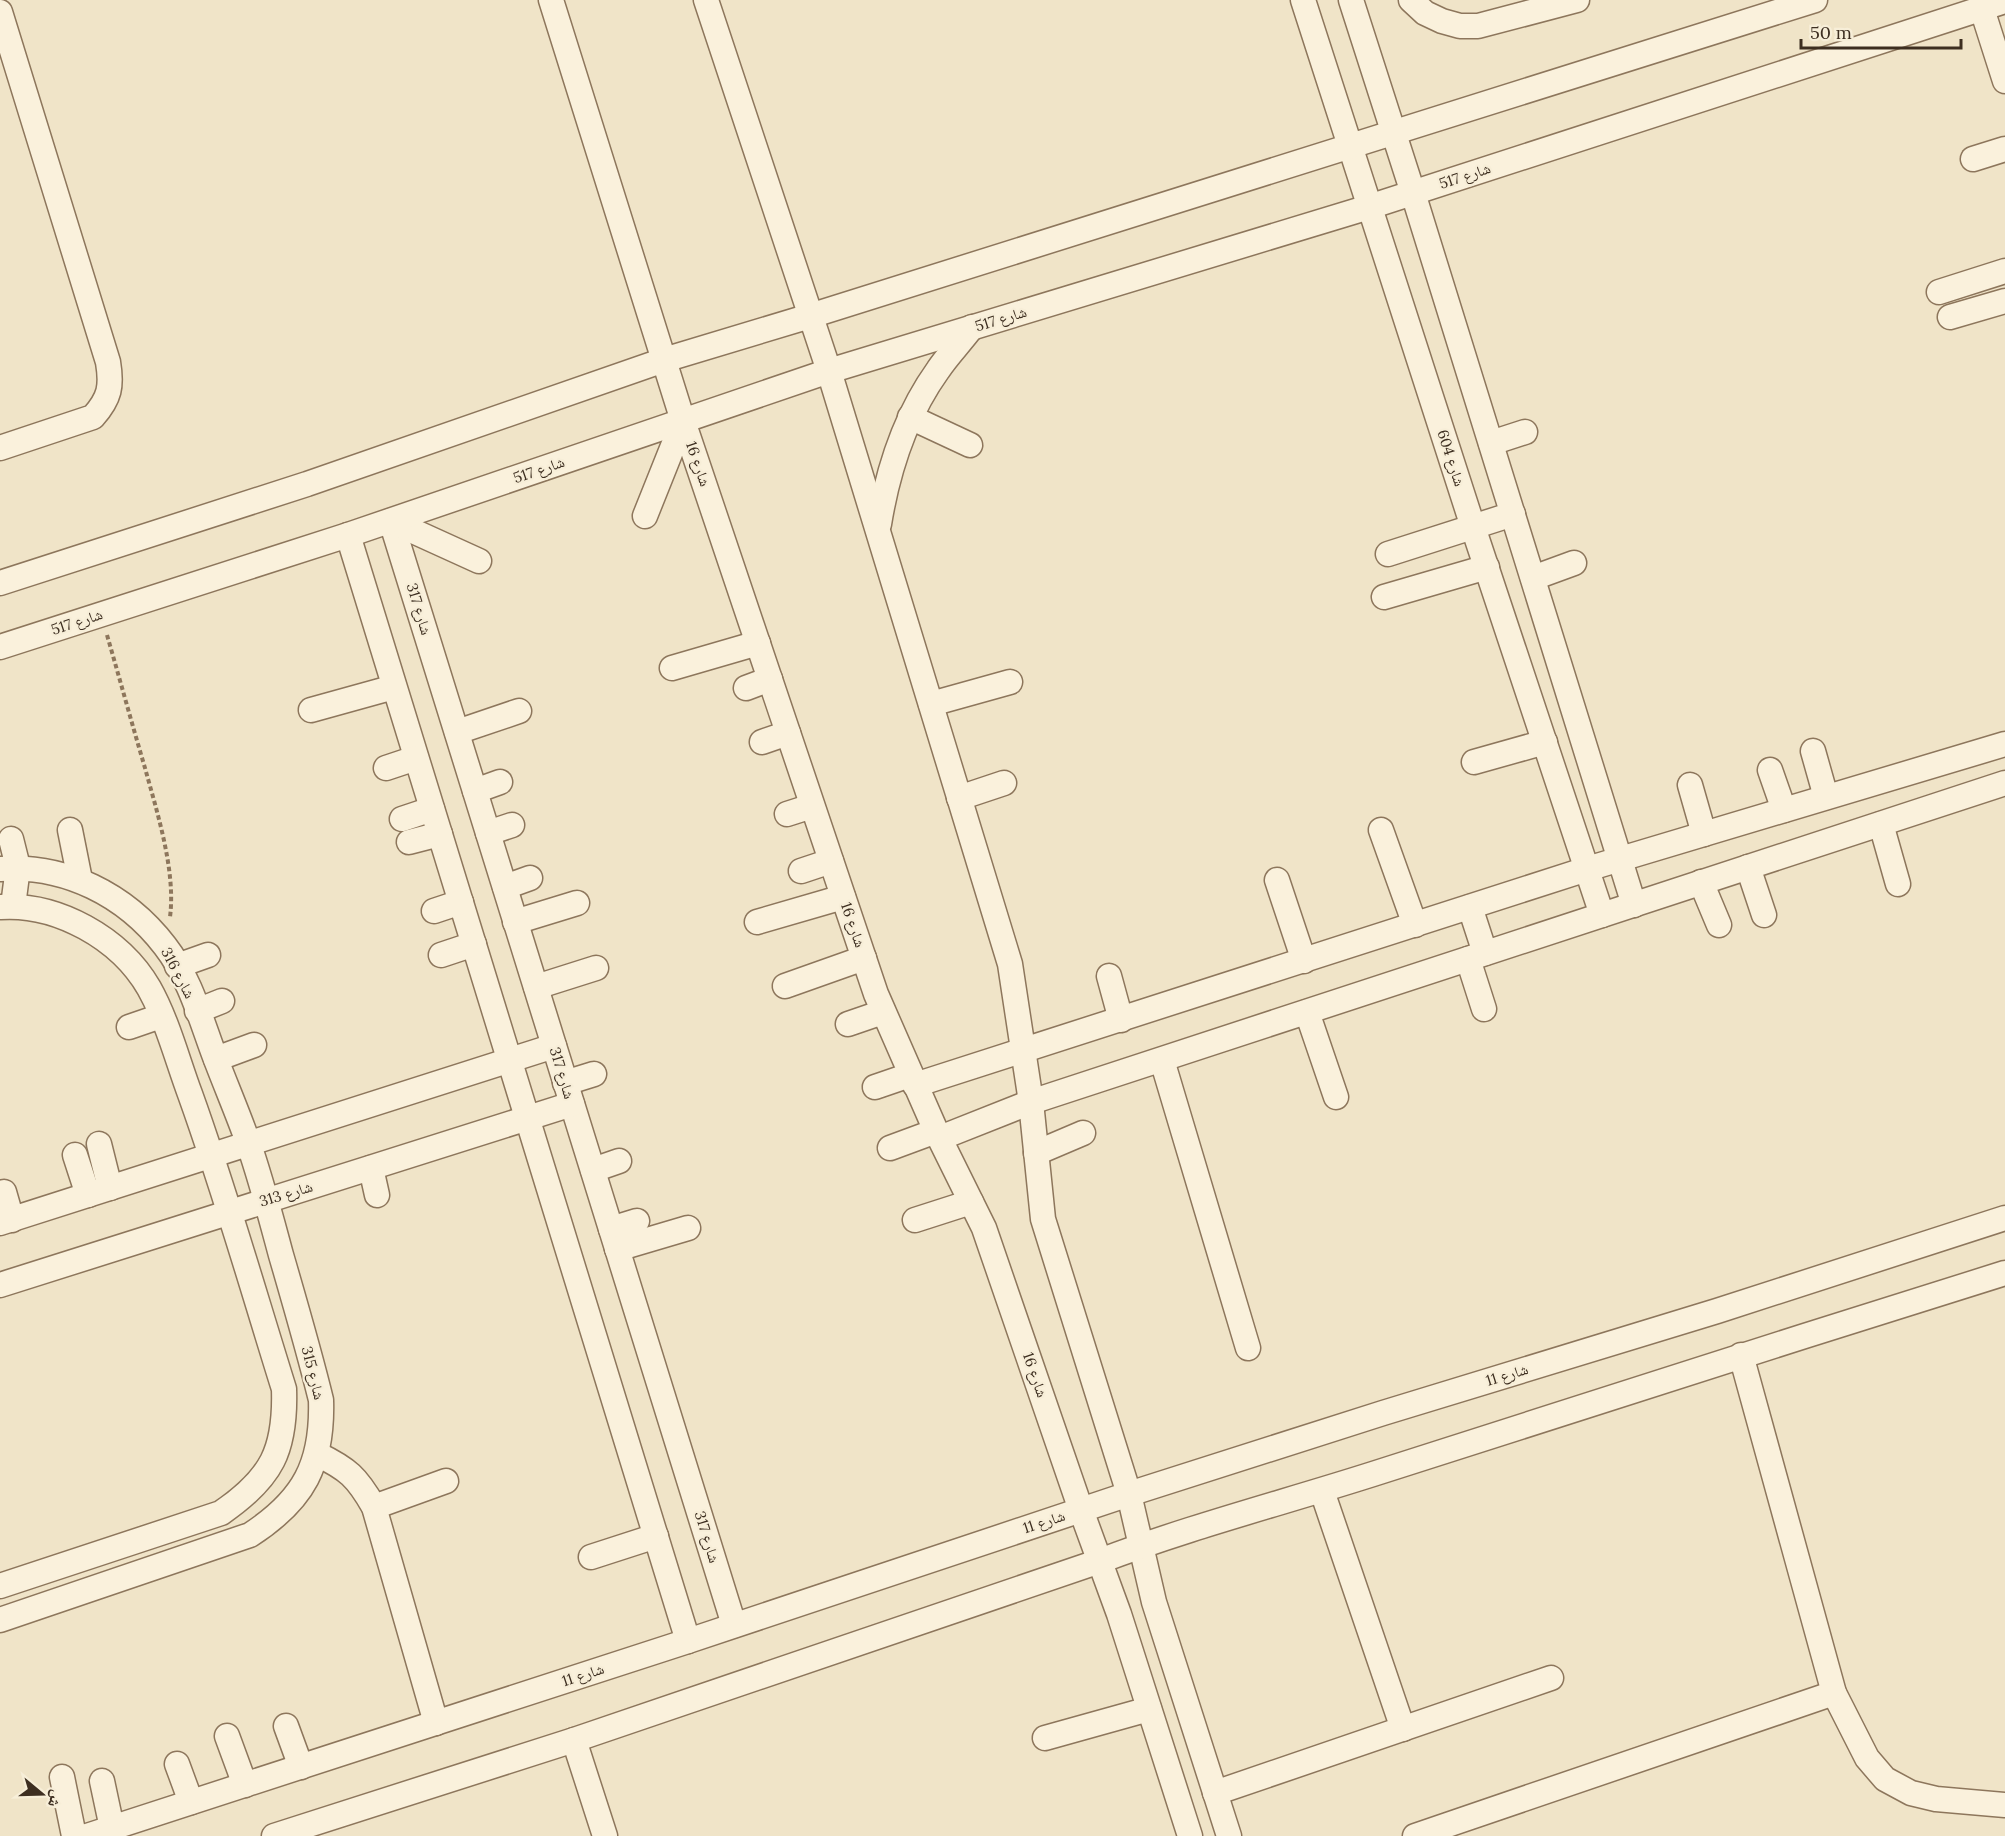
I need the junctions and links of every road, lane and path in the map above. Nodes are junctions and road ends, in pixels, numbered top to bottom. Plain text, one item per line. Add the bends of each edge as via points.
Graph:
1 (551, 0) edge
2 (706, 0) edge
3 (1303, 0) edge
4 (1351, 0) edge
5 (1411, 0) edge
6 (1577, 0) edge
7 (1815, 0) edge
8 (2005, 1) edge
9 (1982, 9) junction
10 (0, 12) edge
11 (2005, 81) edge
12 (1394, 133) junction
13 (1350, 147) junction
14 (2005, 148) edge
15 (1973, 159) dead end
16 (1413, 193) junction
17 (1369, 207) junction
18 (2005, 272) edge
19 (1940, 292) dead end
20 (2005, 301) edge
21 (810, 316) junction
22 (1950, 317) dead end
23 (972, 327) junction
24 (664, 360) junction
25 (829, 371) junction
26 (910, 417) junction
27 (683, 421) junction
28 (1525, 432) dead end
29 (1491, 443) junction
30 (970, 446) dead end
31 (0, 448) edge
32 (1513, 514) junction
33 (645, 516) dead end
34 (391, 521) junction
35 (1473, 527) junction
36 (878, 532) junction
37 (348, 535) junction
38 (1388, 554) dead end
39 (479, 561) dead end
40 (1574, 563) dead end
41 (1486, 567) junction
42 (1533, 578) junction
43 (0, 583) edge
44 (1384, 597) dead end
45 (101, 614) junction
46 (758, 643) junction
47 (0, 647) edge
48 (672, 668) dead end
49 (770, 679) junction
50 (1010, 682) dead end
51 (394, 687) junction
52 (746, 688) dead end
53 (931, 704) junction
54 (311, 710) dead end
55 (519, 711) dead end
56 (456, 732) junction
57 (788, 733) junction
58 (762, 742) dead end
59 (1545, 742) junction
60 (2005, 744) edge
61 (1813, 751) dead end
62 (416, 758) junction
63 (1474, 762) dead end
64 (386, 768) dead end
65 (1770, 770) dead end
66 (500, 782) dead end
67 (1004, 783) dead end
68 (2005, 783) edge
69 (1690, 785) dead end
70 (475, 791) junction
71 (1826, 797) junction
72 (959, 798) junction
73 (812, 806) junction
74 (432, 809) junction
75 (1784, 810) junction
76 (787, 814) dead end
77 (402, 819) dead end
78 (1881, 824) junction
79 (512, 825) dead end
80 (70, 830) dead end
81 (1381, 831) dead end
82 (488, 833) junction
83 (440, 834) junction
84 (1704, 834) junction
85 (11, 839) dead end
86 (409, 842) dead end
87 (1619, 860) junction
88 (831, 861) junction
89 (1748, 867) junction
90 (9, 868) edge
91 (1587, 869) junction
92 (801, 871) dead end
93 (530, 878) dead end
94 (80, 880) junction
95 (1277, 880) dead end
96 (1701, 882) junction
97 (1898, 884) dead end
98 (505, 887) junction
99 (843, 897) junction
100 (460, 902) junction
101 (577, 903) dead end
102 (1634, 905) junction
103 (7, 907) edge
104 (1470, 907) junction
105 (434, 912) dead end
106 (1602, 915) junction
107 (1764, 915) dead end
108 (516, 922) junction
109 (757, 922) dead end
110 (1415, 925) junction
111 (1719, 925) dead end
112 (474, 944) junction
113 (208, 955) dead end
114 (441, 955) dead end
115 (172, 956) junction
116 (1477, 956) junction
117 (864, 958) junction
118 (1304, 961) junction
119 (596, 968) dead end
120 (1109, 976) dead end
121 (785, 986) dead end
122 (536, 987) junction
123 (222, 1001) dead end
124 (1484, 1009) dead end
125 (197, 1011) junction
126 (883, 1012) junction
127 (1307, 1012) junction
128 (161, 1016) junction
129 (1121, 1020) junction
130 (848, 1024) dead end
131 (129, 1027) dead end
132 (254, 1045) dead end
133 (554, 1046) junction
134 (1024, 1051) junction
135 (216, 1059) junction
136 (509, 1060) junction
137 (1162, 1060) junction
138 (594, 1074) dead end
139 (913, 1080) junction
140 (875, 1087) dead end
141 (569, 1093) junction
142 (1336, 1097) dead end
143 (1031, 1102) junction
144 (527, 1118) junction
145 (1083, 1133) dead end
146 (938, 1135) junction
147 (99, 1144) dead end
148 (249, 1144) junction
149 (890, 1148) dead end
150 (1036, 1153) junction
151 (75, 1155) dead end
152 (212, 1156) junction
153 (619, 1161) dead end
154 (371, 1168) junction
155 (593, 1170) junction
156 (4, 1192) dead end
157 (99, 1192) junction
158 (377, 1194) dead end
159 (266, 1200) junction
160 (971, 1202) junction
161 (230, 1212) junction
162 (2005, 1218) edge
163 (915, 1220) dead end
164 (637, 1221) dead end
165 (6, 1222) edge
166 (688, 1228) dead end
167 (614, 1239) junction
168 (2005, 1273) edge
169 (0, 1284) edge
170 (1248, 1348) dead end
171 (1741, 1355) junction
172 (317, 1454) junction
173 (446, 1481) dead end
174 (1322, 1491) junction
175 (1129, 1494) junction
176 (374, 1508) junction
177 (1081, 1510) junction
178 (168, 1531) junction
179 (656, 1536) junction
180 (1141, 1545) junction
181 (591, 1557) dead end
182 (179, 1559) junction
183 (1100, 1561) junction
184 (0, 1586) edge
185 (0, 1620) edge
186 (734, 1625) junction
187 (688, 1641) junction
188 (1551, 1678) dead end
189 (1834, 1693) junction
190 (1149, 1709) junction
191 (436, 1723) junction
192 (286, 1726) dead end
193 (1402, 1729) junction
194 (226, 1736) dead end
195 (1045, 1738) dead end
196 (574, 1740) junction
197 (177, 1764) dead end
198 (301, 1767) junction
199 (62, 1777) dead end
200 (102, 1781) dead end
201 (245, 1785) junction
202 (1215, 1792) junction
203 (191, 1802) junction
204 (2005, 1805) edge
205 (112, 1828) junction
206 (74, 1836) edge
207 (87, 1836) edge
208 (274, 1836) edge
209 (605, 1836) edge
210 (1190, 1836) edge
211 (1229, 1836) edge
212 (1414, 1836) edge

1 - 24 street, شارع 16
2 - 21 street
3 - 13 street, شارع 604
4 - 12 street
5 - 6 street via 1425,13 1460,26 1478,26
7 - 12 street
8 - 9 street, شارع 517
9 - 11 street
9 - 16 street, شارع 517
10 - 31 street via 111,377 103,406 93,417
12 - 13 street
12 - 16 street
13 - 17 street, شارع 604
13 - 21 street
14 - 15 street
16 - 17 street, شارع 517
16 - 29 street
17 - 23 street, شارع 517
17 - 35 street, شارع 604
18 - 19 street
20 - 22 street
21 - 24 street
21 - 25 street
23 - 25 street, شارع 517
23 - 26 street via 937,371
24 - 27 street, شارع 16
24 - 43 street via 307,484
25 - 27 street, شارع 517
25 - 36 street
26 - 30 street
26 - 36 street via 884,492
27 - 33 street
27 - 34 street, شارع 517
27 - 46 street, شارع 16
28 - 29 street
29 - 32 street
32 - 35 street
32 - 42 street
34 - 37 street, شارع 517
34 - 39 street
34 - 56 street, شارع 317
35 - 38 street
35 - 41 street, شارع 604
36 - 53 street
37 - 45 street, شارع 517
37 - 51 street
40 - 42 street
41 - 44 street
41 - 59 street, شارع 604
42 - 87 street
45 - 47 street, شارع 517
45 - 115 path via 159,821 167,863
46 - 48 street
46 - 49 street, شارع 16
49 - 52 street
49 - 57 street, شارع 16
50 - 53 street
51 - 54 street
51 - 62 street
53 - 72 street
55 - 56 street
56 - 70 street, شارع 317
57 - 58 street
57 - 73 street, شارع 16
59 - 63 street
59 - 91 street, شارع 604
60 - 71 street
61 - 71 street
62 - 64 street
62 - 74 street
65 - 75 street
66 - 70 street
67 - 72 street
68 - 78 street
69 - 84 street
70 - 82 street, شارع 317
71 - 75 street
72 - 134 street via 1010,964
73 - 76 street
73 - 88 street, شارع 16
74 - 77 street
74 - 83 street
75 - 84 street
78 - 89 street
78 - 97 street
79 - 82 street
80 - 94 street
81 - 110 street
82 - 98 street, شارع 317
83 - 86 street
83 - 100 street
84 - 87 street
85 - 90 street
87 - 91 street
87 - 102 street
88 - 92 street
88 - 99 street, شارع 16
89 - 96 street
89 - 107 street
90 - 94 street, شارع 316 via 50,871
90 - 103 street
91 - 104 street
91 - 106 street, شارع 604
93 - 98 street
94 - 115 street, شارع 316 via 140,917
95 - 118 street
96 - 102 street
96 - 111 street
98 - 108 street, شارع 317
99 - 109 street
99 - 117 street, شارع 16
100 - 105 street
100 - 112 street
101 - 108 street
102 - 106 street
103 - 128 street via 54,913 91,930 123,955 148,987
104 - 110 street
104 - 116 street
106 - 116 street
108 - 122 street, شارع 317
110 - 118 street
112 - 114 street
112 - 136 street
113 - 115 street
115 - 125 street, شارع 316
116 - 124 street
116 - 127 street
117 - 121 street
117 - 126 street, شارع 16
118 - 129 street
119 - 122 street
120 - 129 street
122 - 133 street, شارع 317
123 - 125 street
125 - 135 street, شارع 316
126 - 130 street
126 - 139 street, شارع 16
127 - 137 street
127 - 142 street
128 - 131 street
128 - 152 street
129 - 134 street
132 - 135 street
133 - 136 street
133 - 141 street, شارع 317
134 - 139 street
134 - 143 street
135 - 148 street, شارع 316
136 - 144 street
136 - 148 street
137 - 143 street
137 - 170 street
138 - 141 street, شارع 313
139 - 140 street
139 - 146 street, شارع 16
141 - 144 street, شارع 313
141 - 155 street, شارع 317
143 - 146 street
143 - 150 street
144 - 154 street, شارع 313
144 - 179 street
145 - 150 street
146 - 149 street
146 - 160 street, شارع 16
147 - 157 street
148 - 152 street
148 - 159 street, شارع 315
150 - 175 street via 1043,1219
151 - 157 street
152 - 157 street
152 - 161 street
153 - 155 street
154 - 158 street
154 - 159 street, شارع 313
155 - 167 street, شارع 317
156 - 165 street
157 - 165 street
159 - 161 street, شارع 313
159 - 172 street, شارع 315 via 321,1400
160 - 163 street
160 - 177 street, شارع 16 via 984,1228
161 - 169 street, شارع 313
161 - 178 street via 284,1389 285,1418 278,1448 265,1474 245,1496 221,1513
162 - 175 street, شارع 11
164 - 167 street
166 - 167 street
167 - 186 street, شارع 317
168 - 171 street
171 - 174 street
171 - 189 street
172 - 176 street via 341,1465 361,1484
172 - 182 street, شارع 315 via 307,1479 273,1520 250,1535
173 - 176 street
174 - 180 street
174 - 193 street
175 - 177 street, شارع 11
175 - 180 street
176 - 191 street
177 - 183 street, شارع 16
177 - 186 street, شارع 11
178 - 182 street
178 - 184 street
179 - 181 street
179 - 187 street
180 - 183 street
180 - 202 street via 1154,1602
182 - 185 street, شارع 315
183 - 190 street, شارع 16
183 - 196 street
186 - 187 street, شارع 11
187 - 191 street, شارع 11
188 - 193 street
189 - 204 street via 1867,1758 1885,1779 1911,1793 1936,1799
189 - 212 street
190 - 195 street
190 - 210 street, شارع 16
191 - 198 street, شارع 11
192 - 198 street
193 - 202 street
194 - 201 street
196 - 208 street
196 - 209 street
197 - 203 street
198 - 201 street, شارع 11
199 - 206 street
200 - 205 street
201 - 203 street, شارع 11
202 - 211 street
203 - 205 street, شارع 11
205 - 207 street, شارع 11

